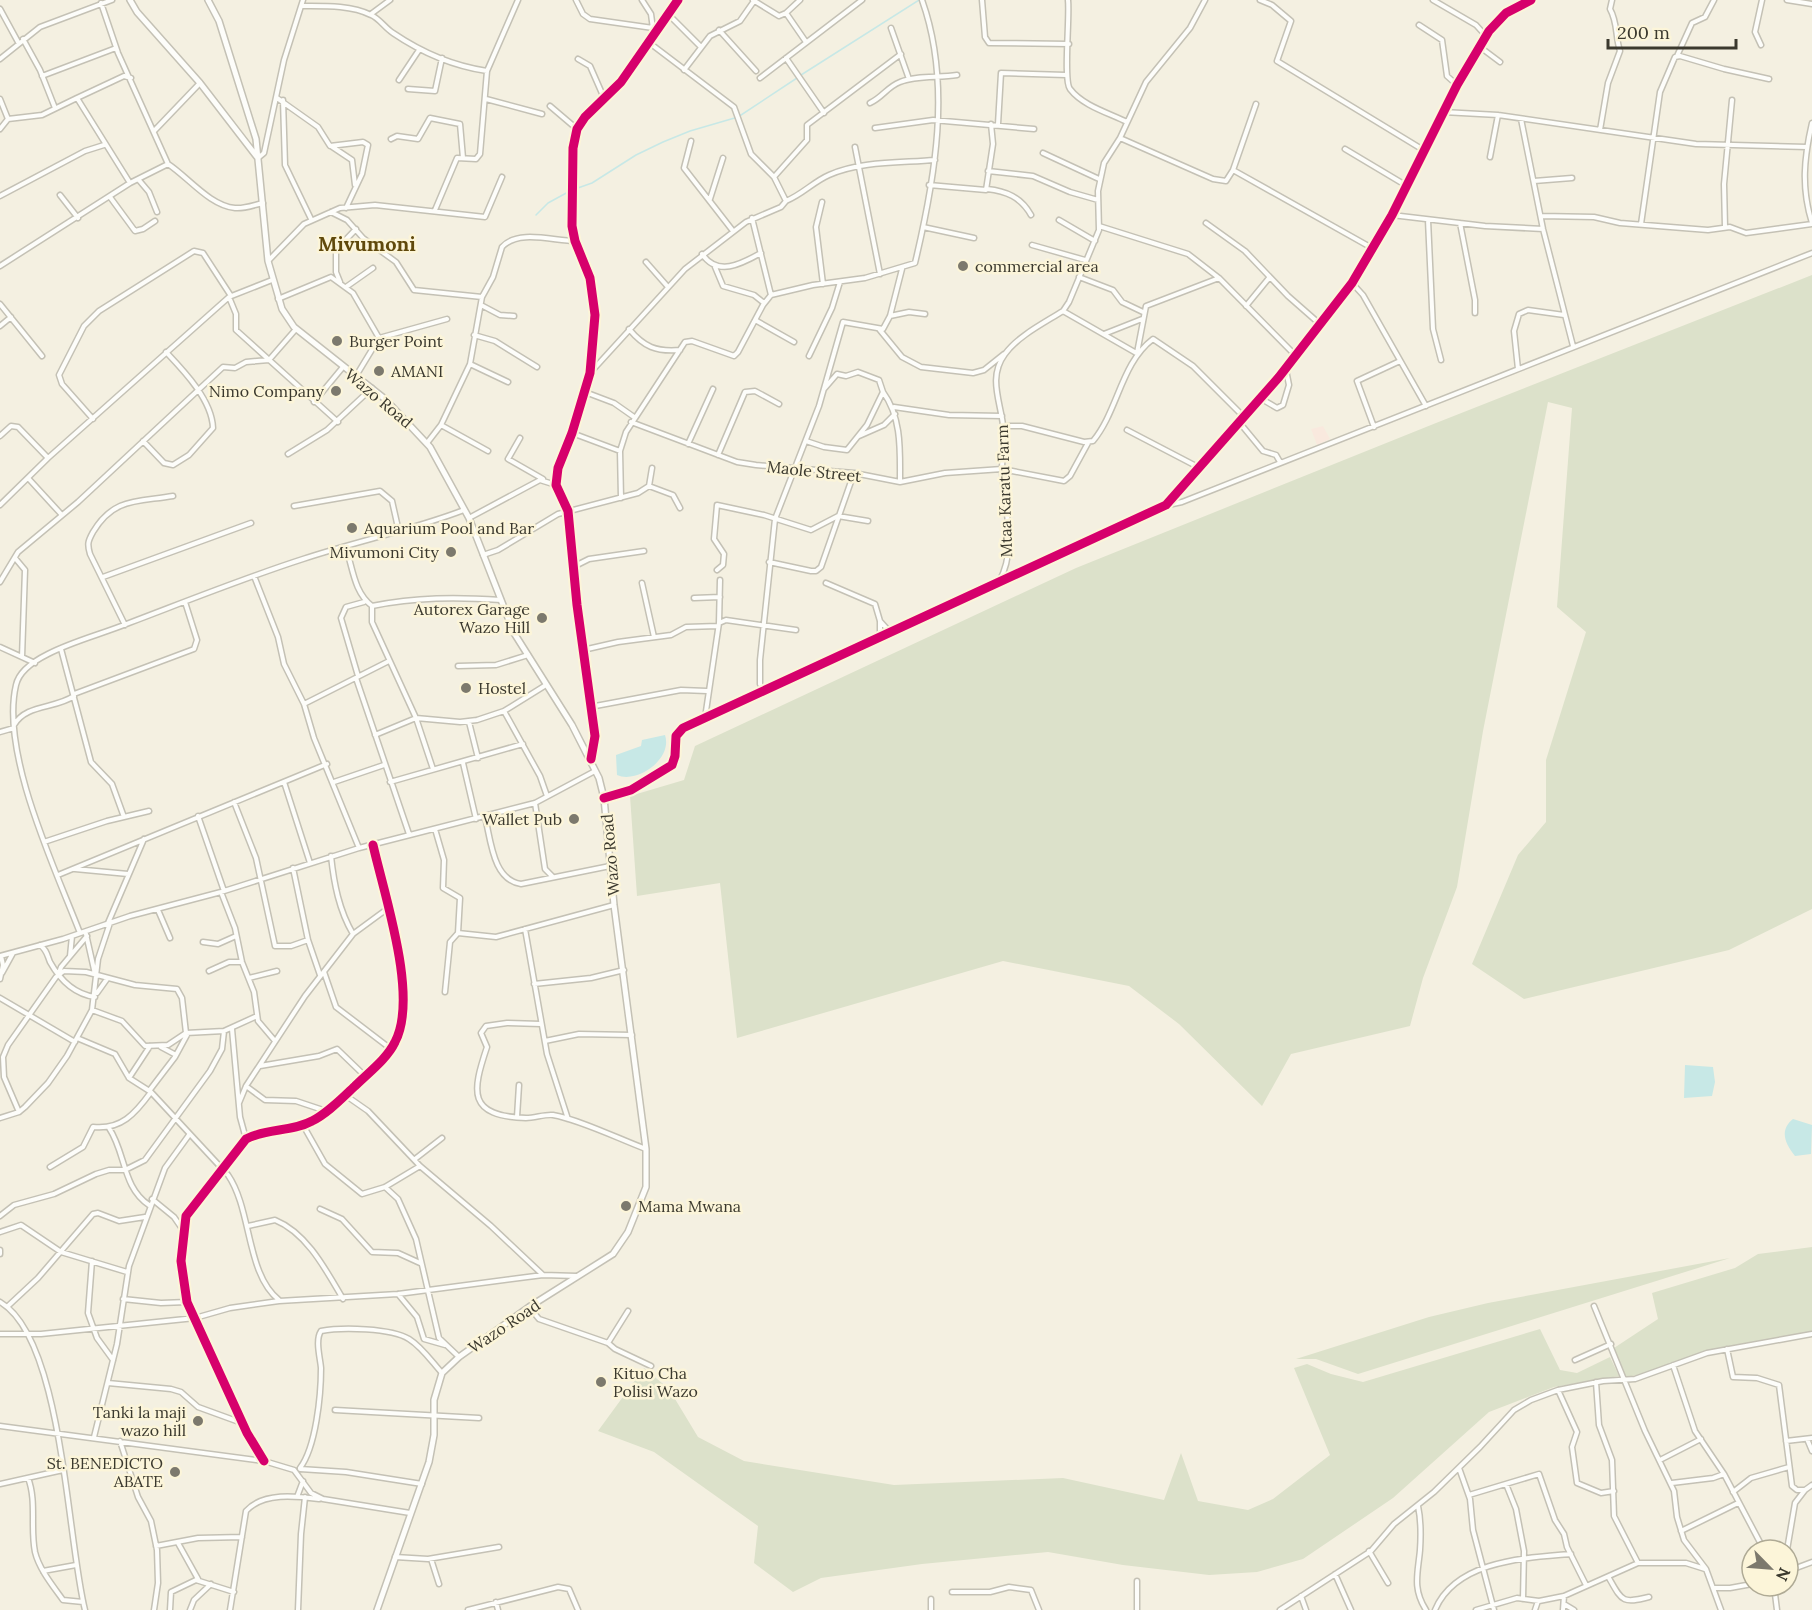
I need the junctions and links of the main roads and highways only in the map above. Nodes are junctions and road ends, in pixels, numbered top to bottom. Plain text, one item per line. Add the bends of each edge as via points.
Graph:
1 (130, 0) edge
2 (208, 0) edge
3 (258, 158) junction
4 (377, 1608) edge

1 - 3 main road
2 - 3 main road, Wazo Road via 219,21 256,139
3 - 4 main road, Wazo Road via 268,261 278,298 296,329 372,388 428,443 469,518 514,633 596,770 604,798 646,1149 646,1187 628,1232 613,1254 528,1307 442,1373 434,1400 432,1452

